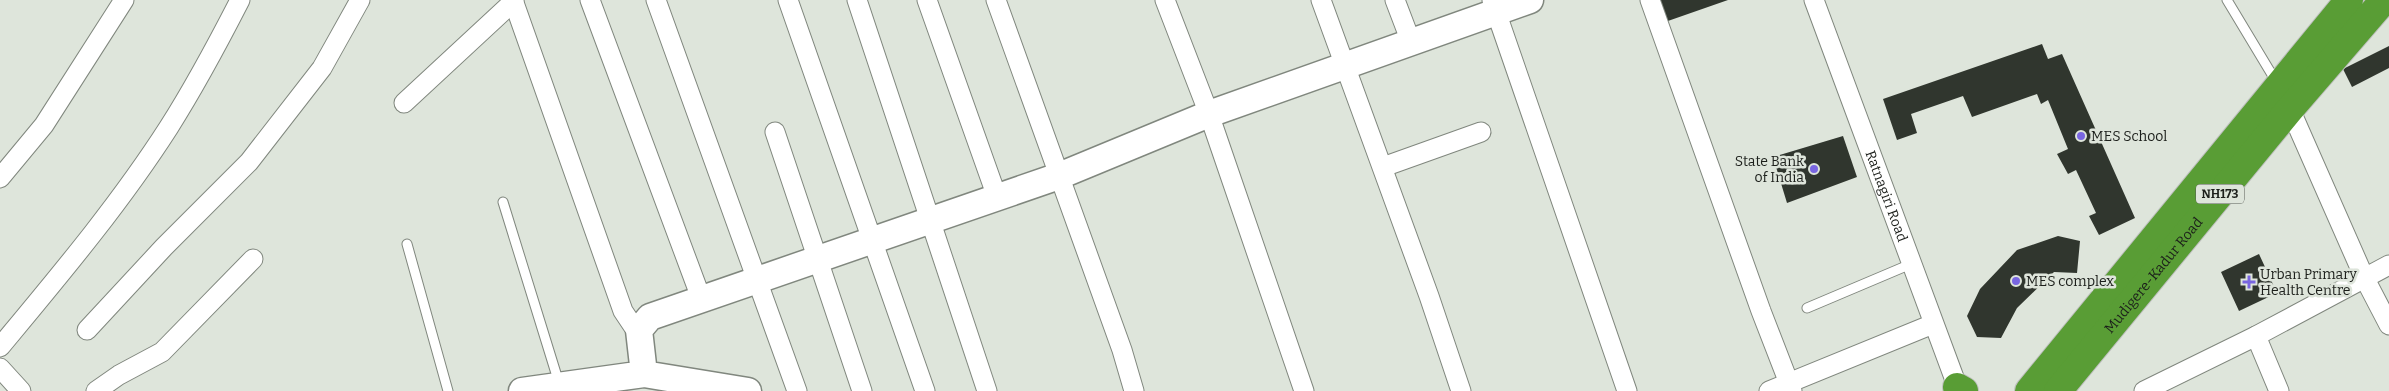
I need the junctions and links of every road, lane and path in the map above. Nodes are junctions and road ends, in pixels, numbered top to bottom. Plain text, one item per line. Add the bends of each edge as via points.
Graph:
1 (124, 0) edge
2 (240, 0) edge
3 (360, 0) edge
4 (514, 0) edge
5 (590, 0) edge
6 (656, 0) edge
7 (788, 0) edge
8 (857, 0) edge
9 (927, 0) edge
10 (996, 0) edge
11 (1165, 0) edge
12 (1321, 0) edge
13 (1395, 0) edge
14 (1530, 0) edge
15 (1650, 0) edge
16 (1814, 0) edge
17 (2227, 0) edge
18 (2349, 0) edge
19 (2384, 0) edge
20 (1494, 6) edge
21 (1411, 42) junction
22 (1346, 65) junction
23 (2285, 97) junction
24 (404, 103) dead end
25 (1209, 114) junction
26 (775, 132) dead end
27 (1481, 132) dead end
28 (1383, 167) junction
29 (1059, 176) junction
30 (0, 178) edge
31 (997, 197) junction
32 (503, 202) dead end
33 (929, 220) junction
34 (873, 240) junction
35 (407, 244) dead end
36 (253, 258) dead end
37 (818, 258) junction
38 (1911, 264) junction
39 (2389, 265) edge
40 (2364, 277) junction
41 (756, 280) junction
42 (702, 298) junction
43 (1807, 308) dead end
44 (1933, 324) junction
45 (2389, 324) edge
46 (88, 330) dead end
47 (639, 330) junction
48 (2256, 336) junction
49 (0, 347) edge
50 (0, 368) edge
51 (644, 374) junction
52 (560, 386) junction
53 (1791, 387) edge
54 (704, 388) edge
55 (1960, 390) edge
56 (21, 391) edge
57 (96, 391) edge
58 (448, 391) edge
59 (522, 391) edge
60 (748, 391) edge
61 (797, 391) edge
62 (862, 391) edge
63 (925, 391) edge
64 (987, 391) edge
65 (1134, 391) edge
66 (1304, 391) edge
67 (1461, 391) edge
68 (1627, 391) edge
69 (1769, 391) edge
70 (2029, 391) edge
71 (2058, 391) edge
72 (2144, 391) edge
73 (2279, 391) edge

1 - 30 street via 44,125
2 - 49 street via 212,56 169,127 92,235
3 - 46 street via 322,68 249,162 164,247
4 - 24 street
4 - 47 street via 623,311
5 - 42 street
6 - 41 street
7 - 34 street
8 - 33 street
9 - 31 street
10 - 29 street
11 - 25 street
12 - 22 street
13 - 21 street
14 - 20 street
15 - 53 street via 1761,312
16 - 38 street, Ratnagiri Road
17 - 23 lane
18 - 23 highway, Mudigere-Kadur Road / NH173
19 - 23 highway, Mudigere-Kadur Road / NH173
20 - 21 street
20 - 68 street
21 - 22 street
22 - 25 street
22 - 28 street
23 - 40 street
23 - 70 highway, Mudigere-Kadur Road / NH173
23 - 71 highway, Mudigere-Kadur Road / NH173
25 - 29 street
25 - 66 street
26 - 37 street
27 - 28 street
28 - 67 street
29 - 31 street
29 - 65 street
31 - 33 street
32 - 52 lane
33 - 34 street
33 - 64 street
34 - 37 street
34 - 63 street
35 - 58 lane
36 - 57 street via 162,352
37 - 41 street
37 - 62 street
38 - 43 lane
38 - 44 street, Ratnagiri Road
39 - 40 street
40 - 45 street
40 - 48 street
41 - 42 street
41 - 61 street
42 - 47 street via 650,317
44 - 53 street
44 - 55 street, Ratnagiri Road
47 - 51 street
48 - 72 street
48 - 73 street
50 - 56 street
51 - 52 street
51 - 54 street
52 - 59 street
53 - 69 street
54 - 60 street

